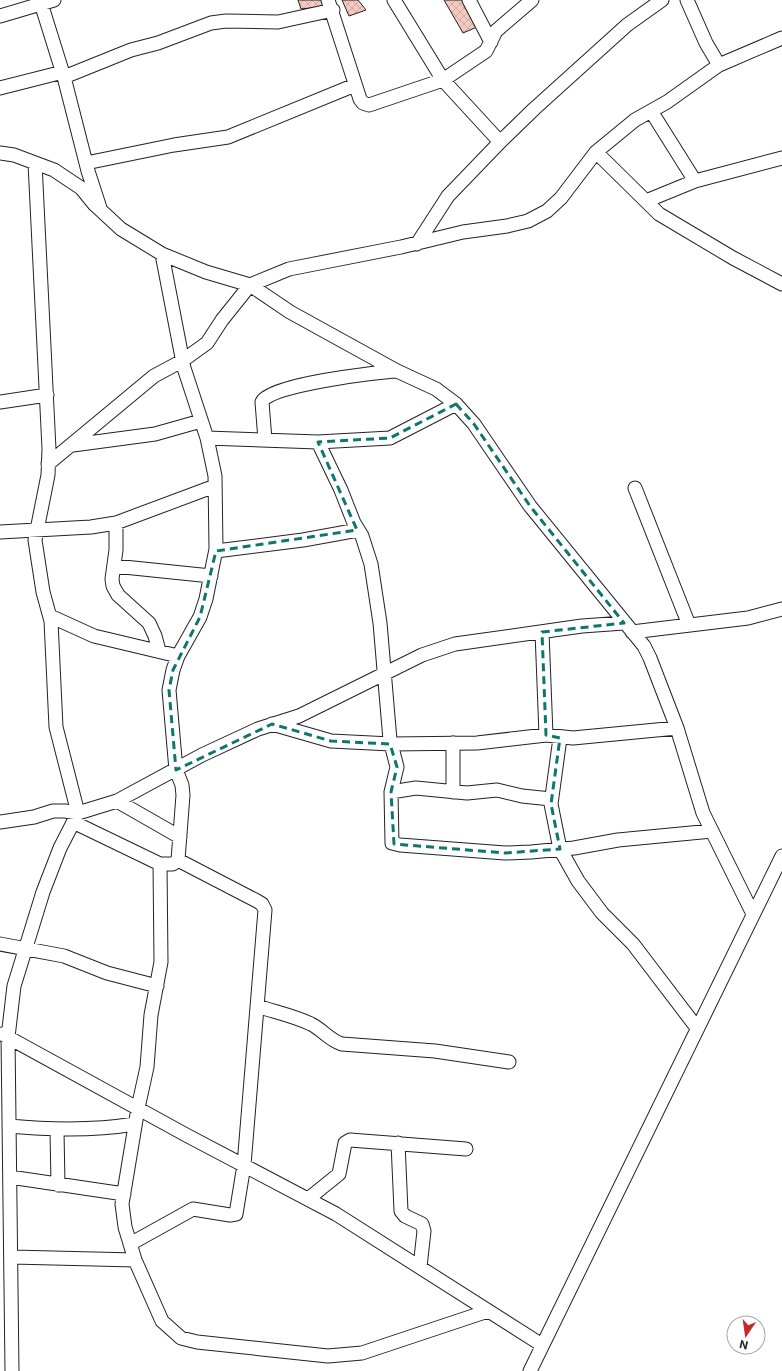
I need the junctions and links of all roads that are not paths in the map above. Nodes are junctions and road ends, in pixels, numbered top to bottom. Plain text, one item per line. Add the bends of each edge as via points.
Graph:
1 (54, 0) edge
2 (394, 0) edge
3 (469, 0) edge
4 (532, 0) edge
5 (662, 0) edge
6 (687, 0) edge
7 (40, 2) edge
8 (330, 5) edge
9 (0, 16) edge
10 (782, 38) edge
11 (491, 42) junction
12 (720, 65) junction
13 (64, 75) junction
14 (443, 80) junction
15 (355, 85) junction
16 (0, 88) edge
17 (651, 111) junction
18 (500, 142) junction
19 (596, 152) junction
20 (0, 153) edge
21 (782, 158) edge
22 (35, 162) junction
23 (86, 163) junction
24 (695, 181) junction
25 (646, 201) junction
26 (100, 210) junction
27 (417, 244) junction
28 (162, 254) junction
29 (782, 284) edge
30 (250, 285) junction
31 (182, 361) junction
32 (397, 371) junction
33 (47, 395) junction
34 (0, 402) edge
35 (456, 404) junction
36 (201, 421) junction
37 (207, 438) junction
38 (265, 440) junction
39 (318, 442) junction
40 (73, 445) junction
41 (48, 464) junction
42 (215, 486) junction
43 (635, 488) dead end
44 (116, 523) junction
45 (36, 530) junction
46 (358, 530) junction
47 (0, 532) edge
48 (216, 551) junction
49 (114, 566) junction
50 (211, 576) junction
51 (782, 609) edge
52 (50, 616) junction
53 (689, 625) junction
54 (628, 627) junction
55 (542, 632) junction
56 (159, 651) junction
57 (178, 656) junction
58 (384, 674) junction
59 (272, 724) junction
60 (677, 728) junction
61 (546, 735) junction
62 (560, 738) junction
63 (453, 743) junction
64 (391, 744) junction
65 (176, 770) junction
66 (391, 792) junction
67 (453, 792) junction
68 (550, 799) junction
69 (117, 801) junction
70 (75, 818) junction
71 (0, 822) edge
72 (712, 831) junction
73 (180, 837) junction
74 (560, 849) junction
75 (782, 856) edge
76 (178, 860) junction
77 (160, 864) junction
78 (753, 914) junction
79 (0, 944) edge
80 (26, 948) junction
81 (157, 986) junction
82 (257, 1006) junction
83 (697, 1028) junction
84 (4, 1035) edge
85 (509, 1062) dead end
86 (138, 1108) junction
87 (135, 1124) junction
88 (10, 1126) junction
89 (57, 1130) junction
90 (398, 1143) junction
91 (466, 1149) dead end
92 (244, 1165) junction
93 (7, 1171) edge
94 (58, 1184) junction
95 (124, 1194) junction
96 (308, 1199) junction
97 (130, 1244) junction
98 (8, 1249) edge
99 (135, 1260) junction
100 (420, 1267) junction
101 (6, 1295) edge
102 (488, 1310) junction
103 (542, 1345) junction
104 (12, 1371) edge
105 (530, 1371) edge

1 - 7 street
2 - 14 street
3 - 11 street
4 - 11 street via 496,31
5 - 18 street via 627,25
6 - 12 street via 706,43
7 - 9 street
7 - 13 street
8 - 13 street via 278,22 226,21 211,24
8 - 15 street
10 - 12 street
11 - 14 street via 486,51
12 - 17 street
13 - 16 street
13 - 23 street
14 - 15 street via 369,105 363,103
14 - 18 street
15 - 23 street via 228,137
17 - 19 street via 635,120
17 - 24 street
18 - 27 street via 448,196
19 - 25 street
19 - 27 street via 561,198 547,211 528,221 463,232
20 - 22 street
21 - 24 street
22 - 26 street via 54,170 81,188
22 - 33 street
23 - 26 street
24 - 25 street
25 - 29 street via 659,214
26 - 28 street via 121,228
27 - 30 street via 288,269
28 - 30 street via 206,272
28 - 31 street
30 - 31 street via 207,343
30 - 32 street via 290,312
31 - 36 street
31 - 40 street via 154,376
32 - 35 street via 436,390
32 - 38 street via 308,383 268,395 262,402
33 - 34 street
33 - 41 street
35 - 39 street via 390,438
35 - 54 street via 474,424 530,506
36 - 37 street
36 - 40 street via 155,434
37 - 38 street
37 - 42 street
38 - 39 street
39 - 46 street
40 - 41 street
41 - 45 street
42 - 44 street
42 - 48 street
43 - 53 street
44 - 45 street
44 - 49 street
45 - 47 street
45 - 52 street via 35,540
46 - 48 street via 309,540
46 - 58 street via 371,564 380,623
48 - 50 street
49 - 50 street
49 - 56 street via 113,586 118,595 149,623
50 - 57 street via 200,617
51 - 53 street via 748,618
52 - 56 street via 94,636
52 - 70 street via 56,727
53 - 54 street
54 - 55 street
54 - 60 street via 644,646 650,658
55 - 58 street via 455,644 422,655
55 - 61 street
56 - 57 street
57 - 65 street via 169,690
58 - 59 street via 299,716
58 - 64 street
59 - 64 street via 331,741
59 - 65 street via 202,755
60 - 62 street
60 - 72 street via 703,813
61 - 62 street
61 - 63 street via 477,743
62 - 68 street
63 - 64 street
63 - 67 street
64 - 66 street via 397,767
65 - 69 street
65 - 73 street via 183,795
66 - 67 street via 416,788
66 - 74 street via 391,839 394,844 505,853
67 - 68 street via 497,790
68 - 74 street
69 - 70 street
69 - 73 street
70 - 71 street via 65,811 53,811 34,817
70 - 77 street
70 - 80 street via 60,848
72 - 74 street via 618,840
72 - 78 street
73 - 76 street
74 - 83 street via 578,881 602,913 632,944
75 - 78 street
76 - 77 street via 173,864
76 - 82 street via 262,904 265,910
77 - 81 street via 162,947
78 - 83 street
79 - 80 street
80 - 81 street via 64,956 107,973
80 - 84 street via 14,986
81 - 86 street via 151,1015 147,1067
82 - 85 street via 304,1021 319,1028 328,1038 342,1044 435,1051
82 - 92 street
83 - 103 street
84 - 86 street
84 - 88 street
86 - 87 street
86 - 92 street
87 - 89 street via 105,1129
87 - 95 street
88 - 89 street
88 - 93 street
89 - 94 street
90 - 91 street
90 - 96 street via 346,1141 339,1174
90 - 100 street via 401,1211 405,1216 422,1224 424,1231
92 - 96 street
92 - 97 street via 236,1214 193,1209
93 - 94 street
93 - 98 street
94 - 95 street
95 - 97 street via 122,1204
96 - 100 street
97 - 99 street
98 - 99 street
98 - 101 street
99 - 102 street via 162,1322 181,1338 197,1342 328,1356 355,1353
100 - 102 street
101 - 104 street
102 - 103 street
103 - 105 street

